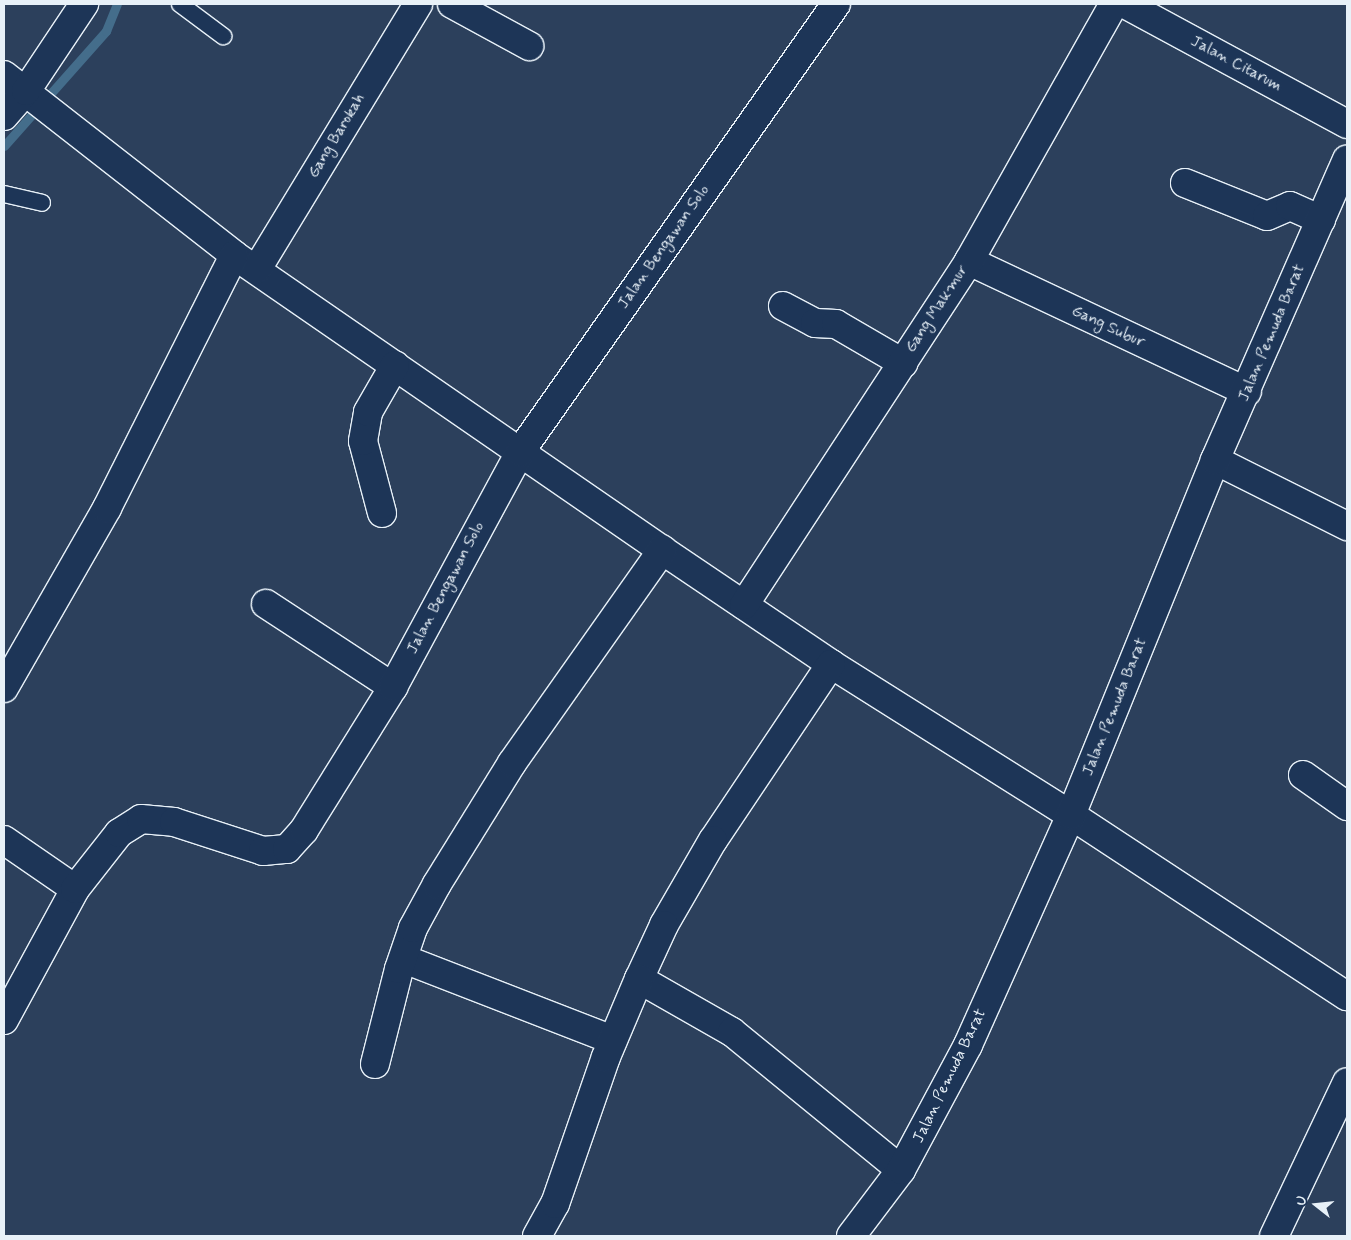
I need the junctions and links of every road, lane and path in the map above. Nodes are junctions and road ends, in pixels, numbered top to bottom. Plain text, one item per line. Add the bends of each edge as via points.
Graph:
1 (84, 4) edge
2 (180, 4) edge
3 (418, 4) edge
4 (452, 4) edge
5 (836, 4) edge
6 (1114, 4) edge
7 (1125, 4) edge
8 (223, 36) dead end
9 (529, 46) dead end
10 (4, 75) edge
11 (36, 99) junction
12 (4, 116) edge
13 (1347, 124) edge
14 (1347, 160) edge
15 (1185, 183) dead end
16 (4, 194) edge
17 (42, 203) dead end
18 (1321, 220) junction
19 (234, 255) junction
20 (969, 261) junction
21 (257, 269) junction
22 (783, 306) dead end
23 (903, 363) junction
24 (395, 365) junction
25 (1247, 392) junction
26 (520, 452) junction
27 (1215, 460) junction
28 (382, 513) dead end
29 (1347, 526) edge
30 (662, 550) junction
31 (266, 604) dead end
32 (744, 605) junction
33 (831, 664) junction
34 (393, 687) junction
35 (4, 688) edge
36 (1303, 774) dead end
37 (1347, 806) edge
38 (1071, 815) junction
39 (4, 840) edge
40 (75, 889) junction
41 (404, 959) junction
42 (640, 979) junction
43 (1347, 996) edge
44 (4, 1020) edge
45 (613, 1040) junction
46 (375, 1064) dead end
47 (1347, 1082) edge
48 (901, 1170) junction
49 (537, 1236) edge
50 (851, 1236) edge
51 (1274, 1236) edge

1 - 11 street
2 - 8 lane
3 - 21 street, Gang Barokah
4 - 9 street
5 - 26 street, Jalan Bengawan Solo
6 - 20 street, Gang Makmur
7 - 13 street, Jalan Citarum
10 - 11 street
11 - 12 street
11 - 19 street
14 - 18 street, Jalan Pemuda Barat
15 - 18 street via 1267,216 1290,206
16 - 17 lane
18 - 25 street, Jalan Pemuda Barat
19 - 21 street
19 - 35 street via 107,508
20 - 23 street, Gang Makmur
20 - 25 street, Gang Subur
21 - 24 street
22 - 23 street via 814,323 836,324
23 - 32 street, Gang Makmur
24 - 26 street
24 - 28 street via 368,412 363,441
25 - 27 street, Jalan Pemuda Barat
26 - 30 street
26 - 34 street, Jalan Bengawan Solo
27 - 29 street
27 - 38 street, Jalan Pemuda Barat
30 - 32 street
30 - 41 street via 512,763 437,884 413,928
31 - 34 street
32 - 33 street
33 - 38 street
33 - 42 street via 713,840 664,925
34 - 40 street, Jalan Bengawan Solo via 304,830 287,849 263,851 174,822 141,819 119,833
36 - 37 street
38 - 43 street
38 - 48 street, Jalan Pemuda Barat via 968,1045
39 - 40 street
40 - 44 street, Jalan Bengawan Solo
41 - 45 street
41 - 46 street via 390,998
42 - 45 street
42 - 48 street via 732,1032
45 - 49 street via 558,1196
47 - 51 street
48 - 50 street, Jalan Pemuda Barat

